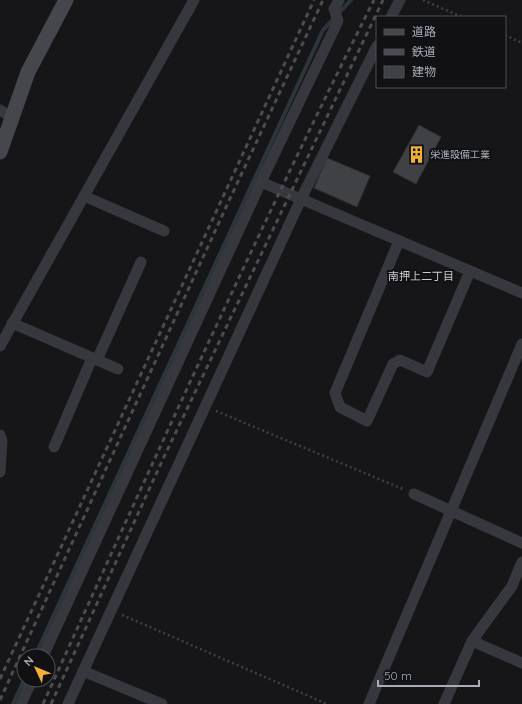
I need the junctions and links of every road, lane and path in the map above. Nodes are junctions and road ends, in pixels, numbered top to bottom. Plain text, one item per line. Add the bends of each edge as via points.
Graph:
1 (66, 0) edge
2 (194, 0) edge
3 (339, 0) edge
4 (400, 0) edge
5 (423, 0) edge
6 (392, 16) edge
7 (460, 16) edge
8 (506, 35) edge
9 (522, 43) edge
10 (376, 48) edge
11 (6, 113) edge
12 (0, 152) edge
13 (261, 182) junction
14 (84, 196) junction
15 (301, 199) junction
16 (164, 231) dead end
17 (400, 241) junction
18 (141, 262) dead end
19 (470, 271) junction
20 (522, 293) edge
21 (12, 323) junction
22 (522, 344) edge
23 (0, 346) edge
24 (94, 359) junction
25 (118, 369) dead end
26 (204, 406) junction
27 (0, 436) edge
28 (54, 446) dead end
29 (0, 472) edge
30 (414, 494) joint
31 (451, 511) junction
32 (522, 543) edge
33 (522, 562) edge
34 (112, 611) junction
35 (472, 641) junction
36 (47, 648) edge
37 (522, 663) edge
38 (83, 671) junction
39 (28, 688) edge
40 (21, 704) edge
41 (68, 704) edge
42 (162, 704) edge
43 (327, 704) edge
44 (370, 704) edge
45 (444, 704) edge

1 - 11 street
2 - 14 street
3 - 13 street via 334,9 338,21
4 - 6 street
5 - 7 path
8 - 9 path
10 - 15 street
11 - 12 street
13 - 15 street
13 - 36 street
14 - 16 street
14 - 21 street
15 - 17 street
15 - 26 street
17 - 19 street
17 - 19 street via 335,393 340,408 367,421 393,364 400,360 427,372
18 - 24 street
19 - 20 street
21 - 23 street
21 - 24 street
22 - 31 street
24 - 25 street
24 - 28 street
26 - 30 path
26 - 34 street
27 - 29 street
30 - 31 street
31 - 32 street
31 - 44 street
33 - 35 street via 512,586
34 - 38 street
34 - 43 path
35 - 37 street
35 - 45 street
38 - 41 street
38 - 42 street
39 - 40 street

